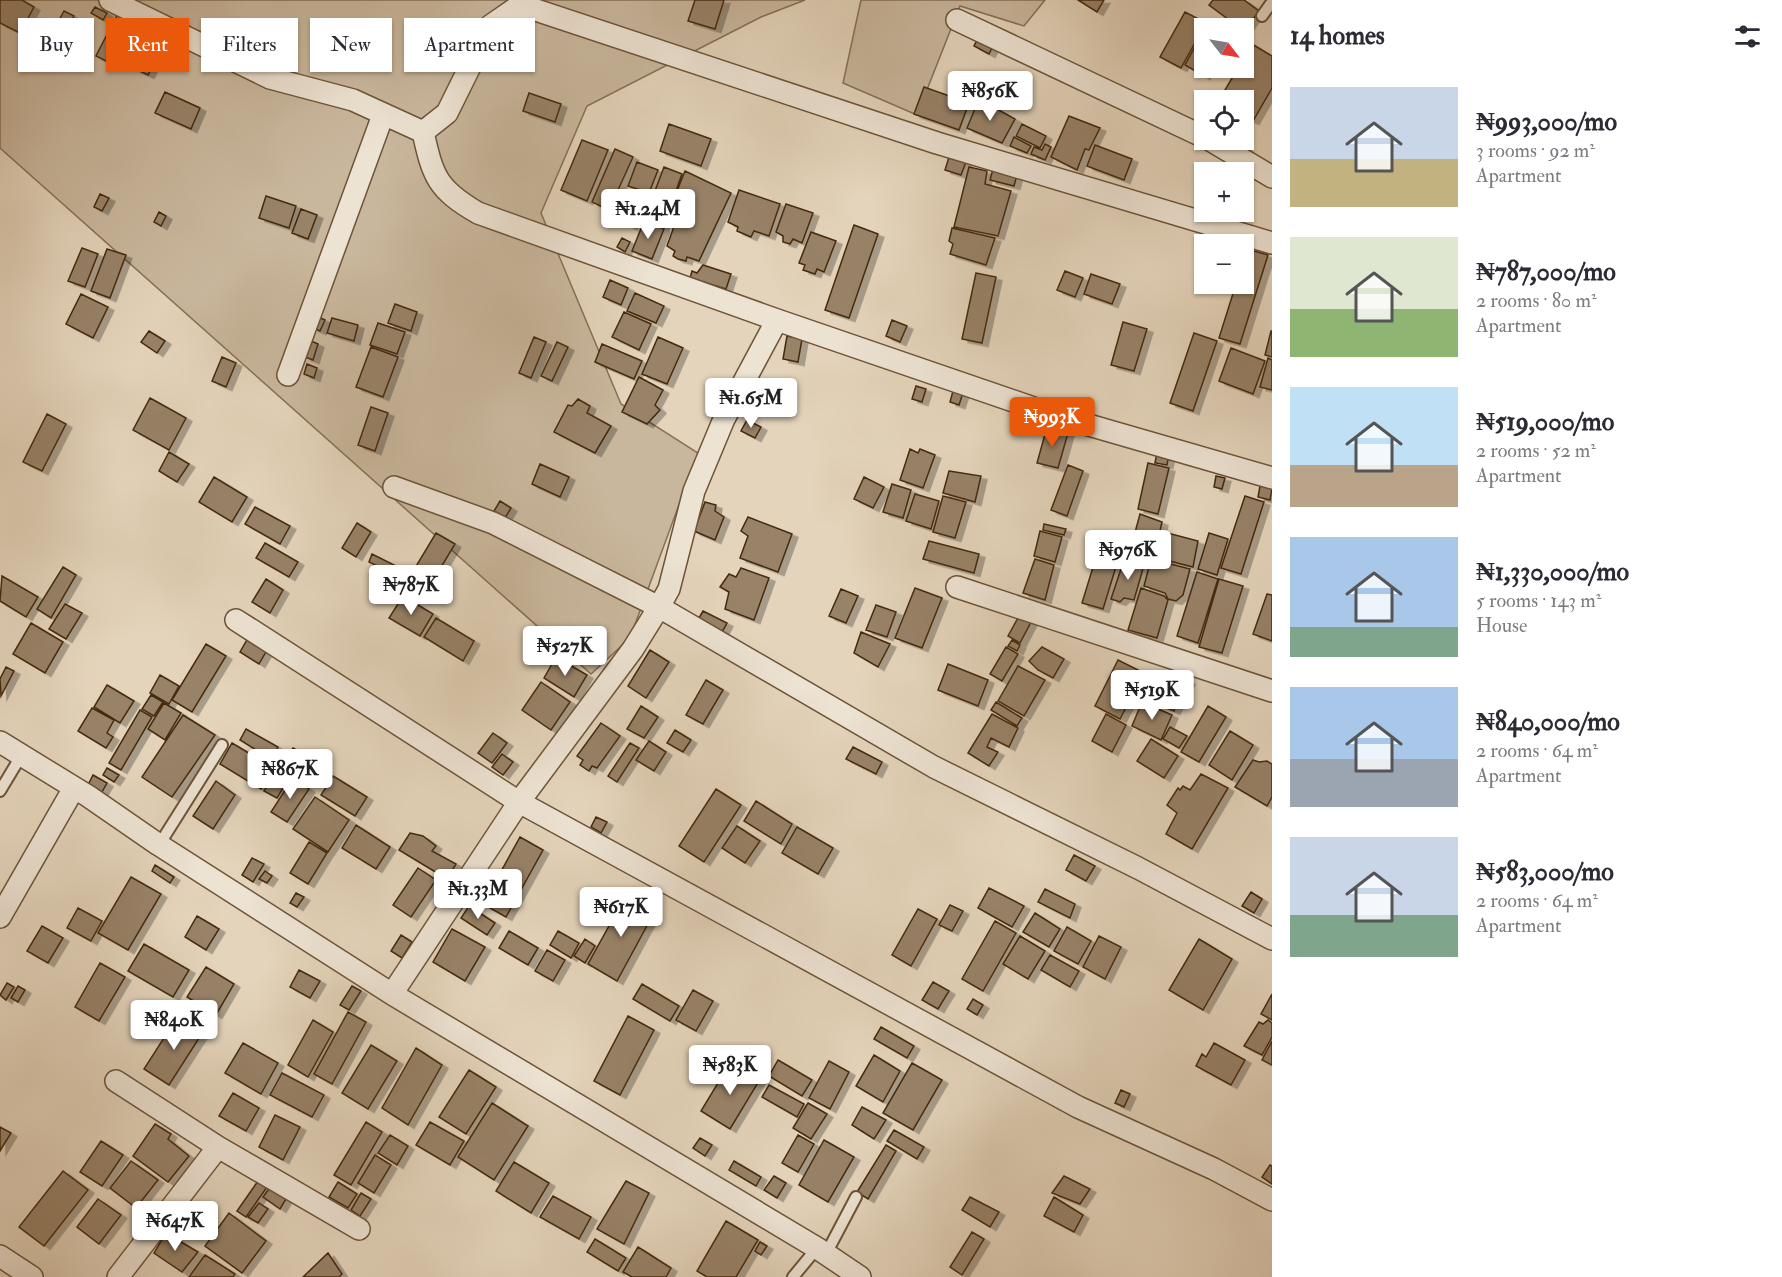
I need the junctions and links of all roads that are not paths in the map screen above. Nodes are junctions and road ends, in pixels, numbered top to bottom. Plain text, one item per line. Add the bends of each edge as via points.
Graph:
1 (110, 0) edge
2 (1272, 2) edge
3 (1262, 16) dead end
4 (957, 20) dead end
5 (383, 115) junction
6 (423, 132) junction
7 (1194, 132) edge
8 (1227, 150) edge
9 (1272, 177) edge
10 (1272, 243) edge
11 (777, 320) junction
12 (288, 375) dead end
13 (1272, 478) edge
14 (394, 487) dead end
15 (957, 587) dead end
16 (659, 607) junction
17 (236, 620) dead end
18 (1272, 691) edge
19 (0, 742) edge
20 (222, 744) dead end
21 (21, 756) junction
22 (74, 788) junction
23 (0, 791) edge
24 (519, 802) junction
25 (159, 845) junction
26 (0, 917) edge
27 (1272, 939) edge
28 (392, 994) junction
29 (116, 1081) dead end
30 (218, 1147) junction
31 (856, 1197) dead end
32 (1272, 1200) edge
33 (359, 1228) dead end
34 (821, 1251) junction
35 (0, 1256) edge
36 (32, 1277) edge
37 (118, 1277) edge
38 (793, 1277) edge
39 (860, 1277) edge

1 - 5 street via 270,78 329,92
2 - 3 lane
4 - 7 street
5 - 6 street
5 - 12 street
6 - 10 street via 447,113 490,26 516,9 533,9 937,143
6 - 11 street via 431,167 441,185 453,199 478,213
8 - 9 street
11 - 13 street via 1054,415
11 - 16 street via 724,419 694,491 672,579
14 - 16 street via 493,523
15 - 18 street
16 - 24 street via 633,649
16 - 27 street via 934,767
17 - 24 street
19 - 21 street
20 - 25 lane
21 - 22 street
21 - 23 lane
22 - 25 street
22 - 26 street
24 - 28 street
24 - 32 street via 1078,1107
25 - 28 street
28 - 34 street
29 - 30 street
30 - 33 street
30 - 37 street
31 - 34 lane
34 - 38 lane
34 - 39 street
35 - 36 street

